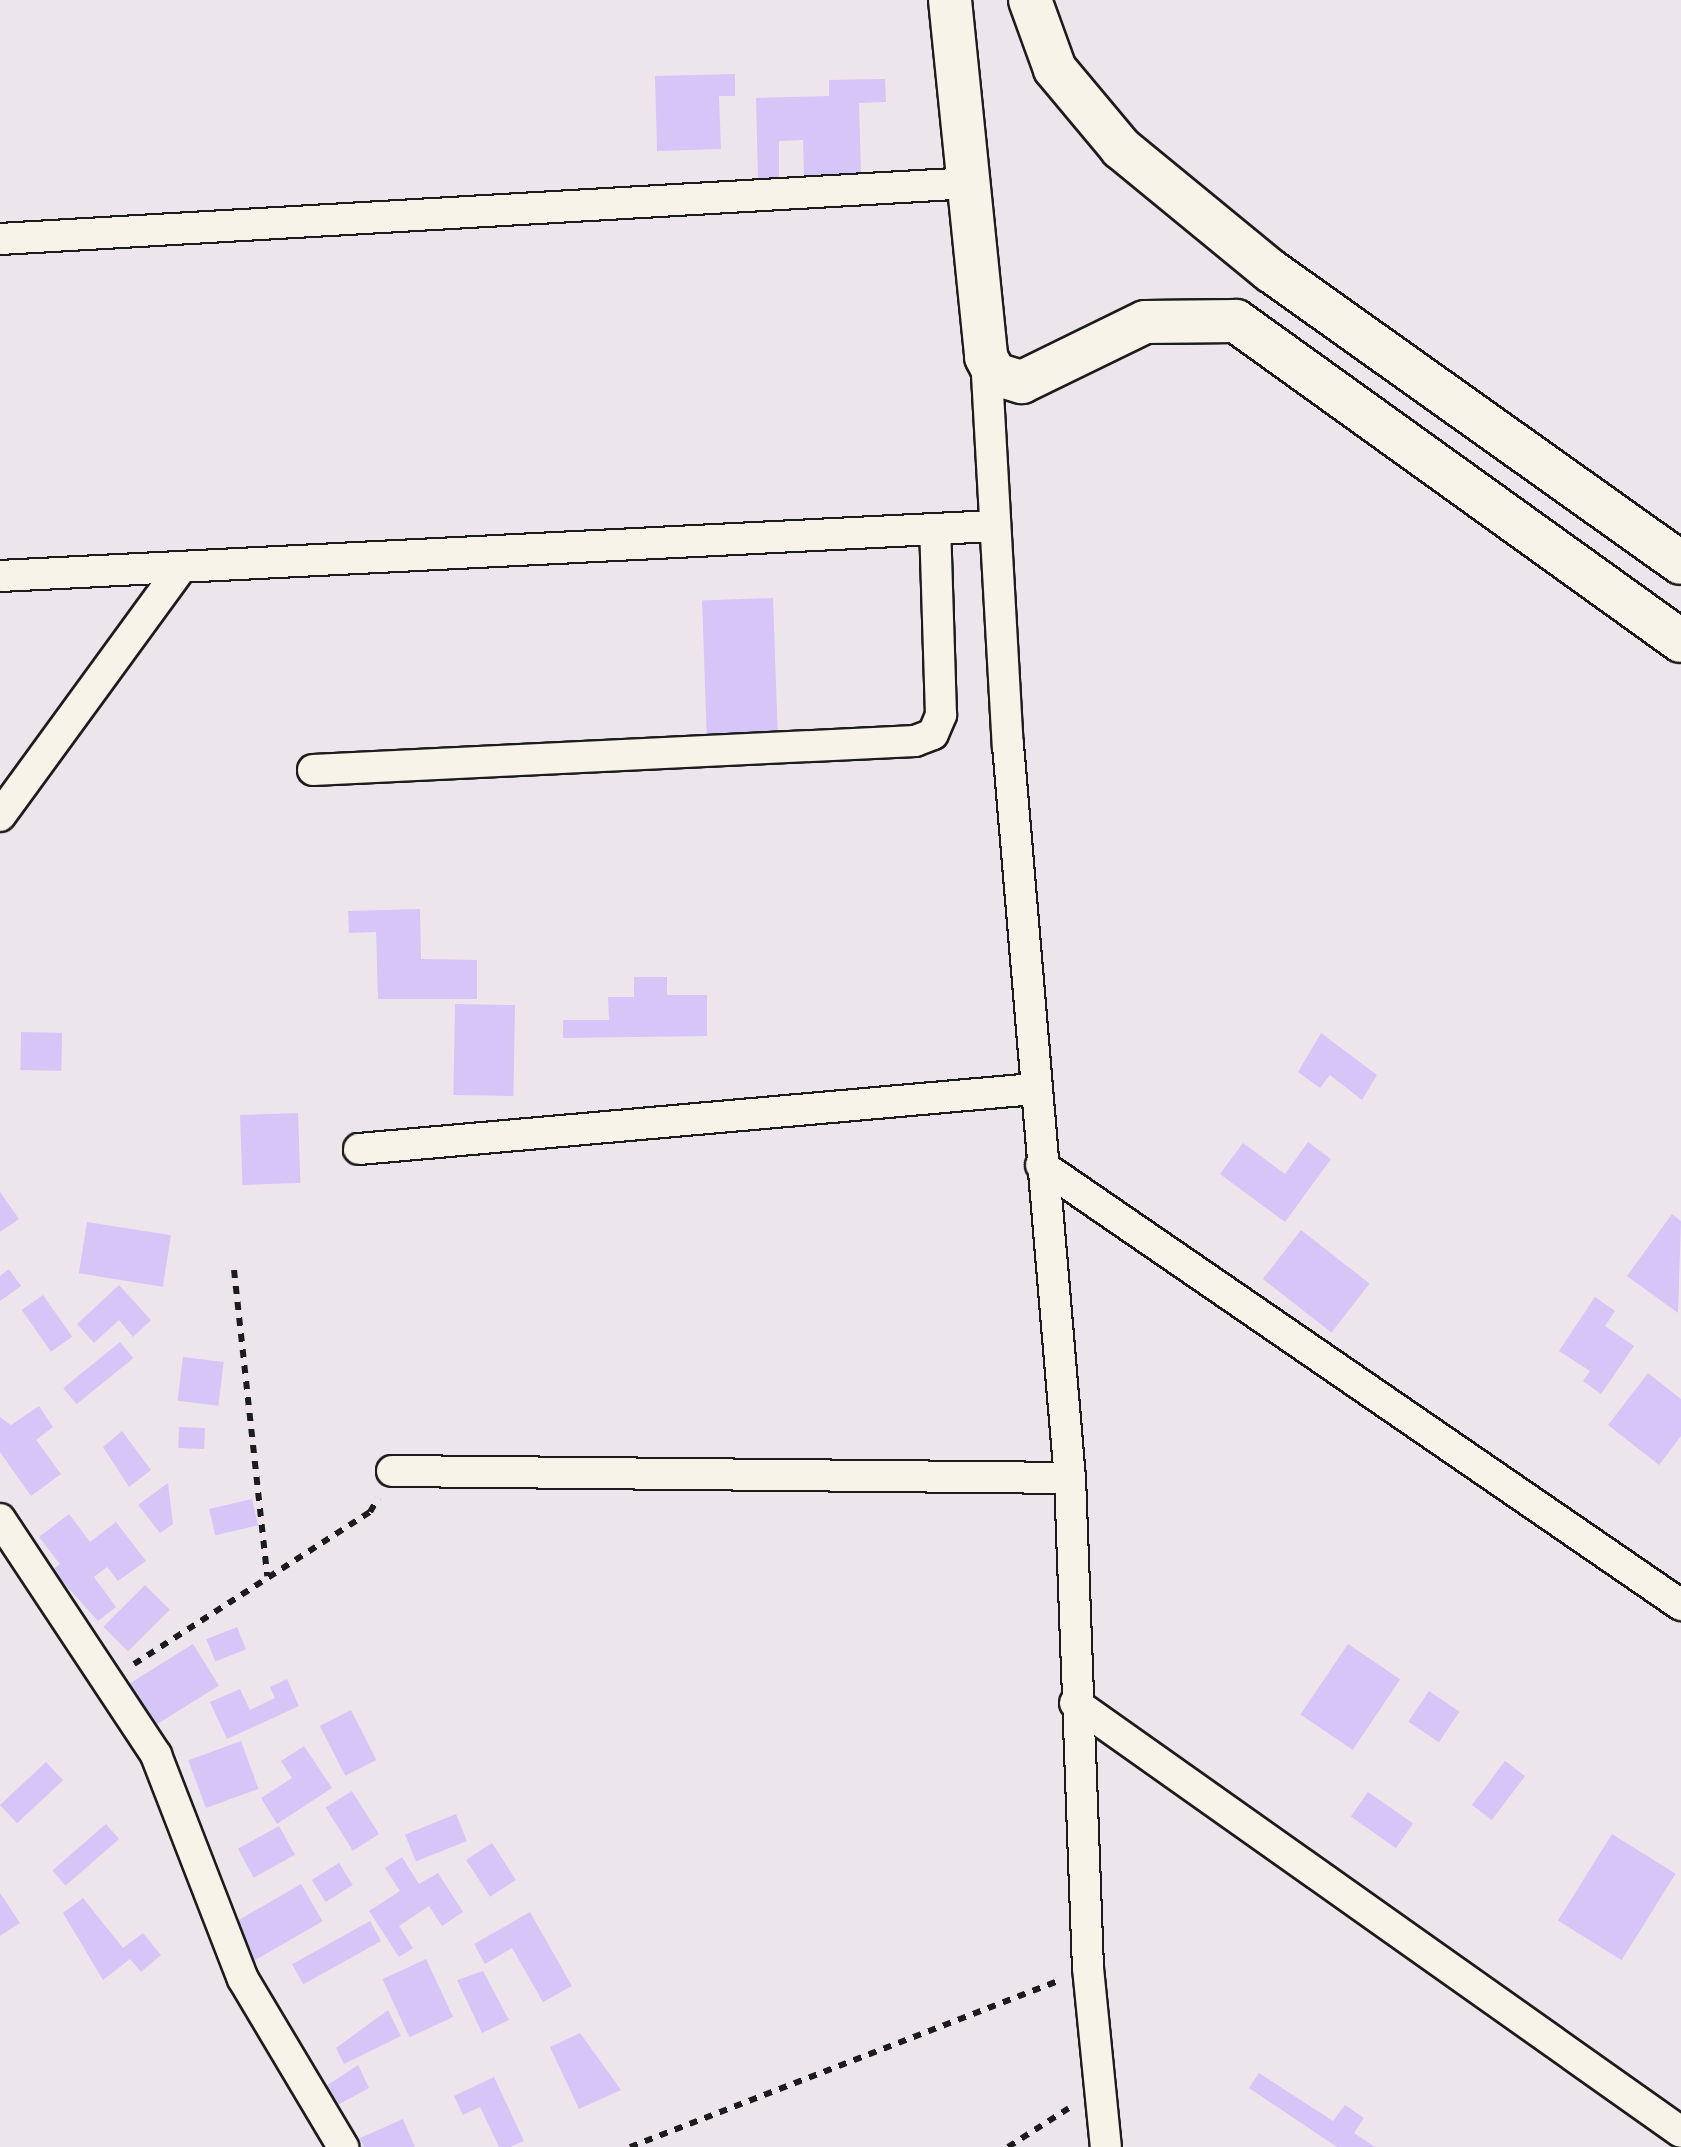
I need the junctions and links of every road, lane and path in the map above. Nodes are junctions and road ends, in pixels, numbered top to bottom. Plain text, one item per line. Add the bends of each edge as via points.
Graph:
1 (950, 0) edge
2 (1030, 0) edge
3 (971, 184) junction
4 (0, 239) edge
5 (1271, 271) junction
6 (1236, 321) junction
7 (986, 357) junction
8 (993, 526) junction
9 (935, 529) junction
10 (1681, 562) edge
11 (177, 573) junction
12 (0, 576) edge
13 (1681, 640) edge
14 (313, 770) dead end
15 (0, 816) edge
16 (1034, 1089) junction
17 (359, 1149) dead end
18 (1041, 1165) junction
19 (234, 1270) dead end
20 (392, 1470) joint
21 (1070, 1478) junction
22 (0, 1519) edge
23 (267, 1576) junction
24 (1681, 1606) edge
25 (112, 1679) junction
26 (1075, 1703) junction
27 (1088, 1968) junction
28 (1100, 2089) junction
29 (1681, 2132) edge
30 (343, 2147) edge
31 (630, 2147) edge
32 (1008, 2147) edge
33 (1106, 2147) edge

1 - 3 main road
2 - 5 main road via 1055,69 1121,148
3 - 4 street
3 - 7 main road
5 - 6 main road
5 - 10 main road
6 - 7 main road via 1145,322 1022,382 995,374
6 - 13 main road
7 - 8 street
8 - 9 street
8 - 16 street
9 - 11 street
9 - 14 street via 940,715 933,734 915,741
11 - 12 street
11 - 15 street
16 - 17 street
16 - 18 street
18 - 21 street
18 - 24 street
19 - 23 path
20 - 21 street
20 - 23 path via 370,1512
21 - 26 street
22 - 25 street
23 - 25 path
25 - 30 street via 156,1755 243,1979
26 - 27 street
26 - 29 street
27 - 28 street
27 - 31 path
28 - 32 path
28 - 33 street

